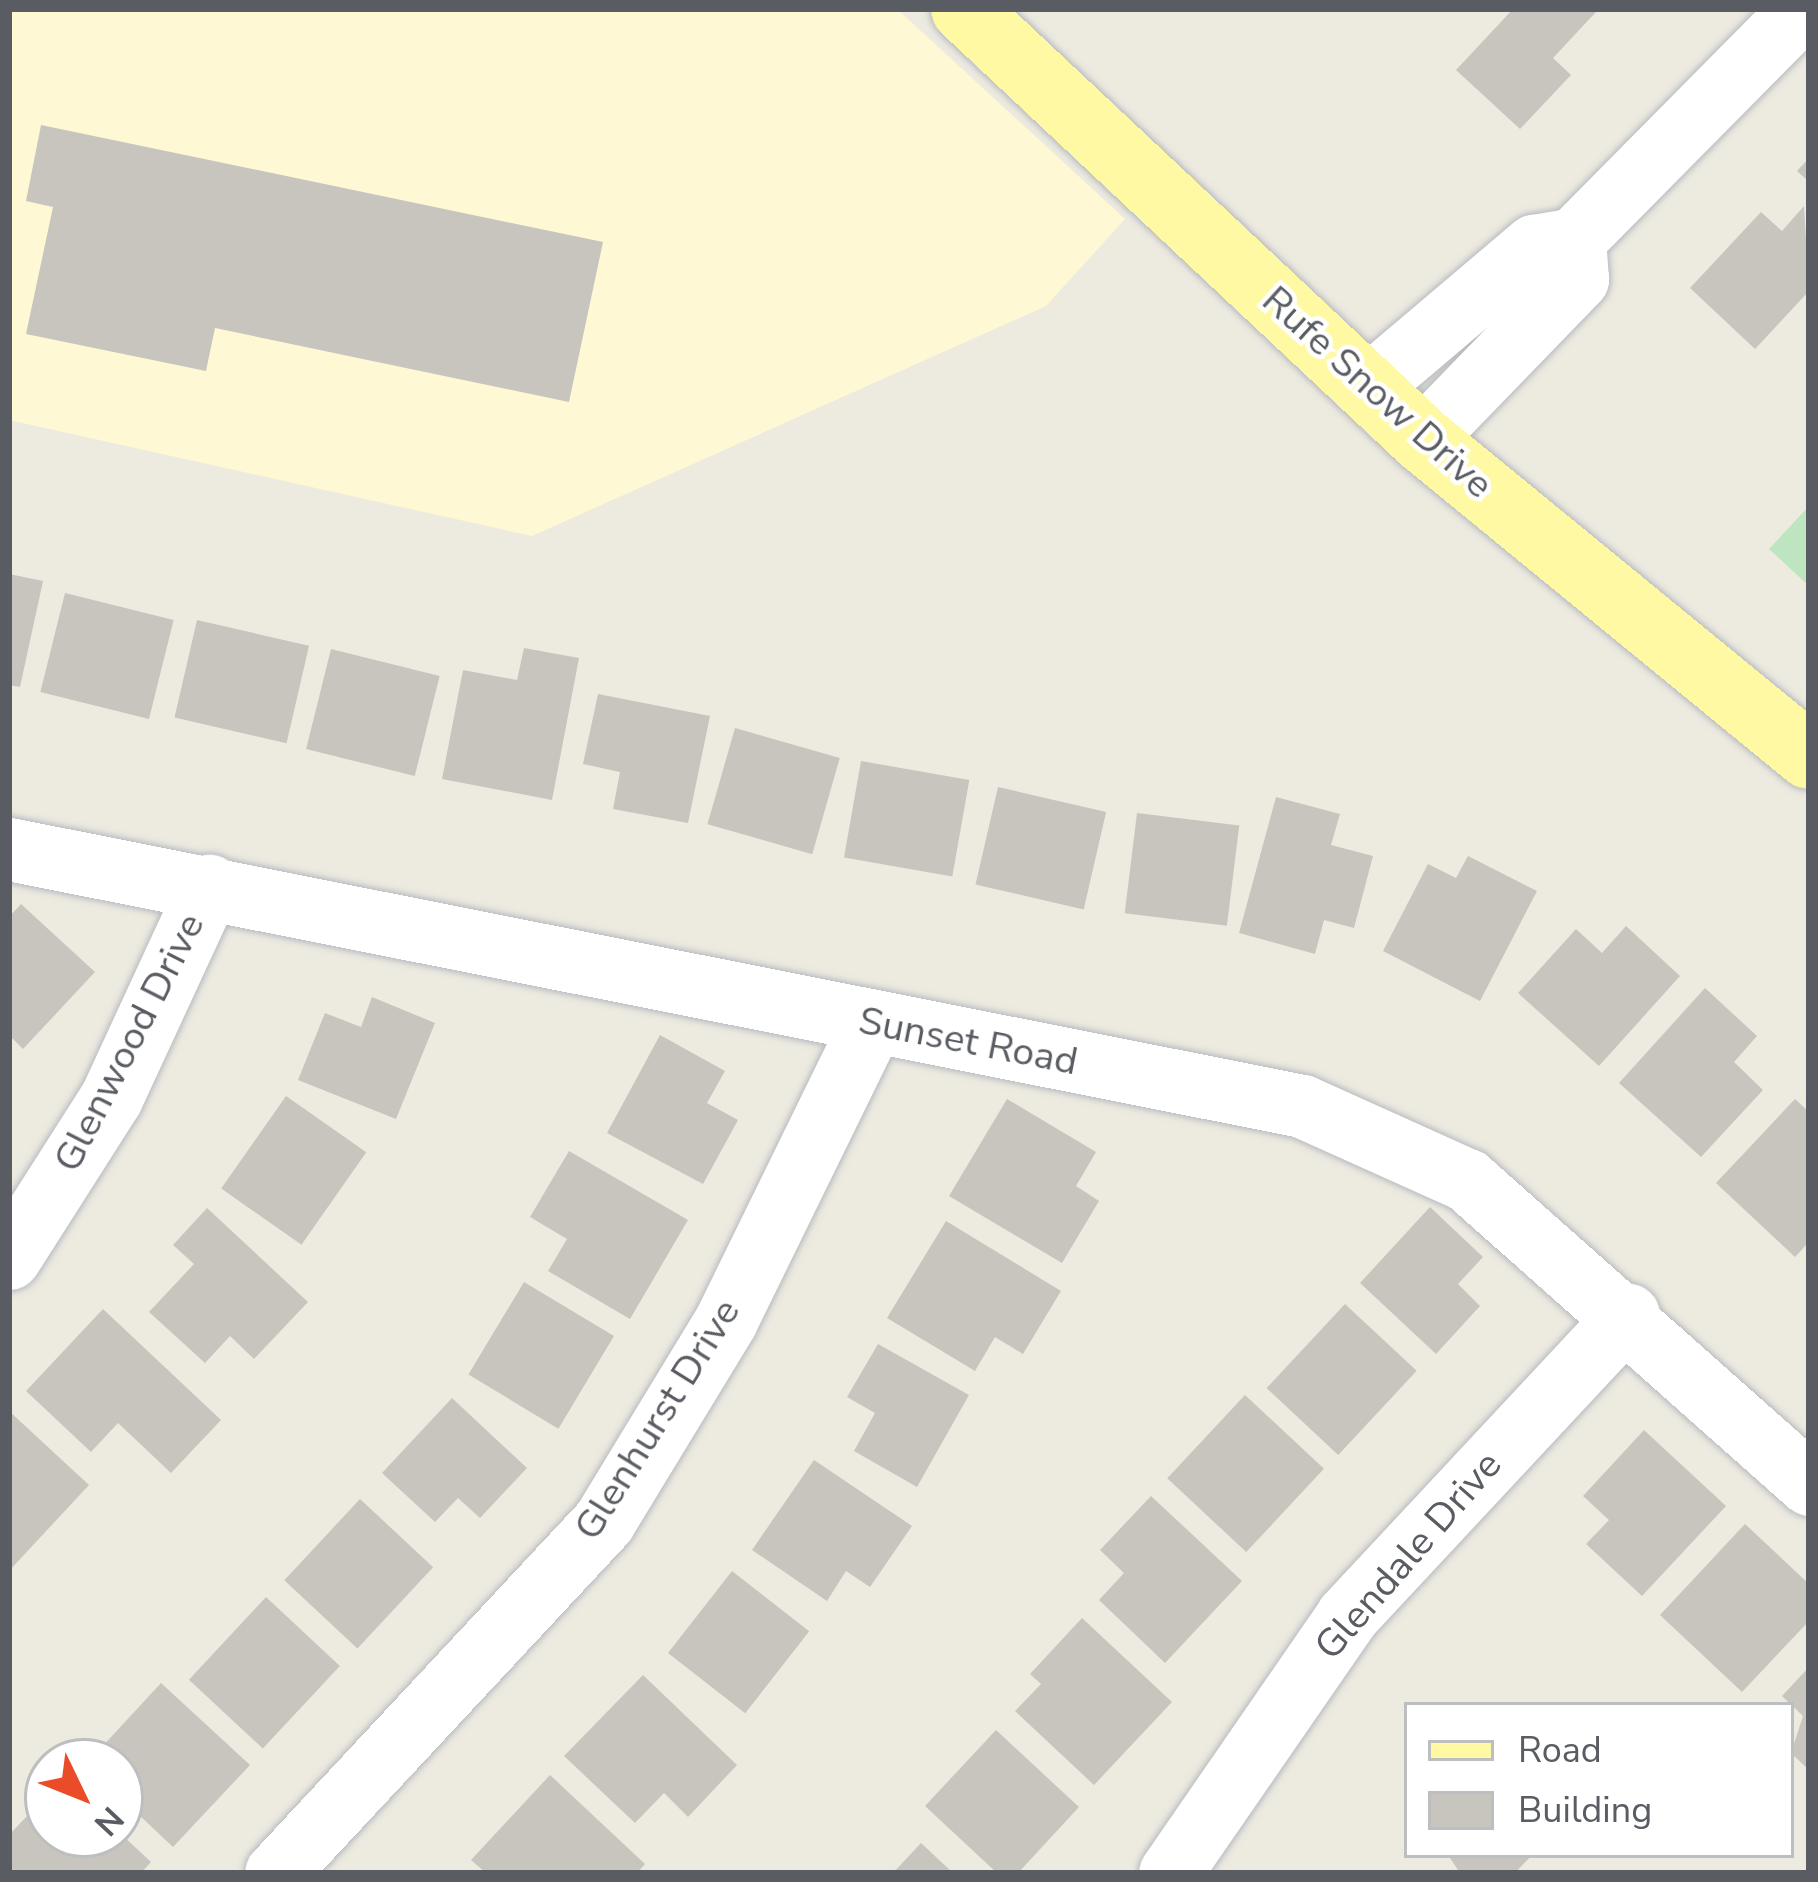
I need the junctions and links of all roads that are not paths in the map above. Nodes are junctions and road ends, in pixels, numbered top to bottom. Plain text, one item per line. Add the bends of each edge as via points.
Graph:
1 (964, 9) edge
2 (1802, 9) edge
3 (1574, 239) junction
4 (1371, 385) junction
5 (1422, 439) junction
6 (1809, 756) edge
7 (9, 848) edge
8 (209, 886) junction
9 (871, 1024) junction
10 (9, 1258) edge
11 (1628, 1315) junction
12 (1809, 1484) edge
13 (1189, 1866) edge
14 (276, 1873) edge

1 - 4 main road, Rufe Snow Drive via 1132,177
2 - 3 street
3 - 4 street via 1534,246
3 - 5 street via 1577,279
4 - 5 main road, Rufe Snow Drive
5 - 6 main road, Rufe Snow Drive
7 - 8 street, Sunset Road
8 - 9 street, Sunset Road
8 - 10 street, Glenwood Drive via 111,1098
9 - 11 street, Sunset Road via 1302,1106 1467,1180
9 - 14 street, Glenhurst Drive via 726,1320 604,1520
11 - 12 street, Sunset Road
11 - 13 street, Glendale Drive via 1347,1616

